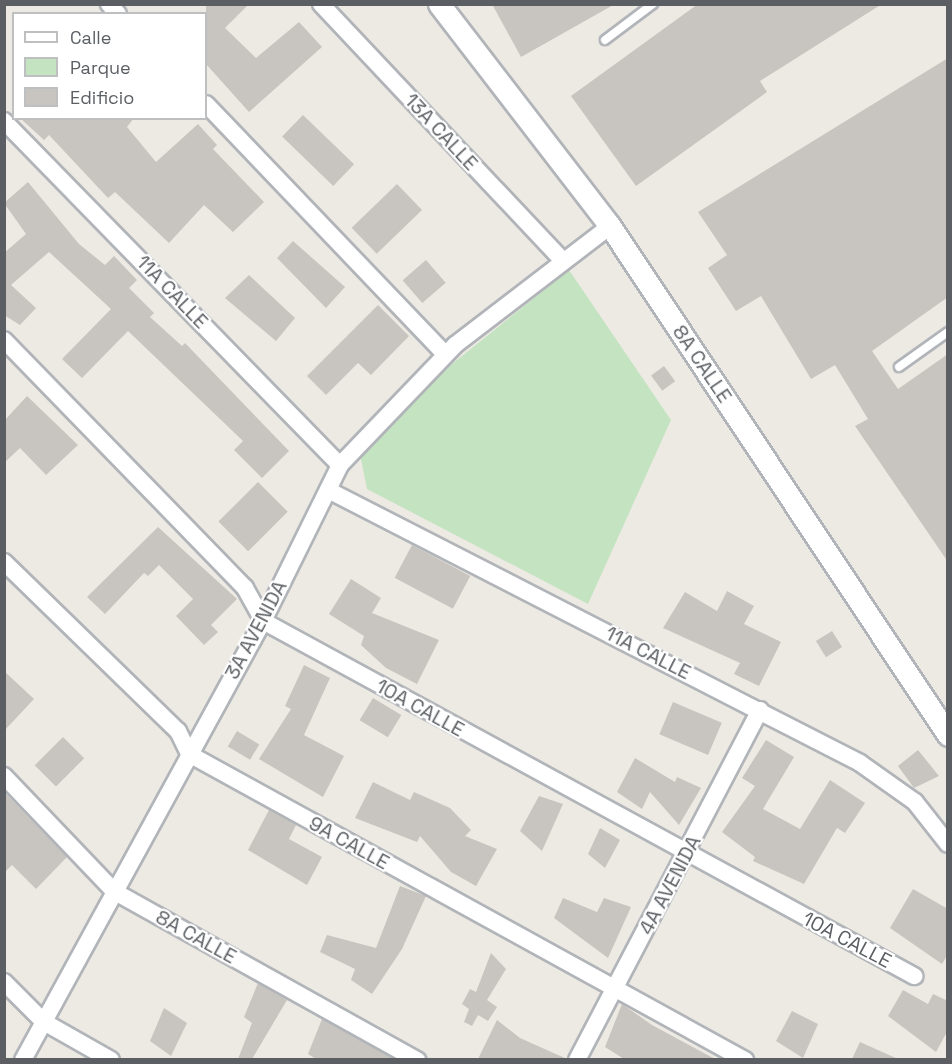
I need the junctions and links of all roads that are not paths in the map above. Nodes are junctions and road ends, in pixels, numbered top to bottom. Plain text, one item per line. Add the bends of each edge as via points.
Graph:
1 (321, 4) edge
2 (439, 4) edge
3 (654, 4) edge
4 (605, 40) dead end
5 (207, 105) edge
6 (4, 120) edge
7 (610, 226) junction
8 (561, 259) junction
9 (948, 332) edge
10 (4, 340) edge
11 (445, 354) junction
12 (900, 367) dead end
13 (340, 465) junction
14 (328, 490) junction
15 (4, 562) edge
16 (263, 621) junction
17 (760, 710) junction
18 (948, 735) edge
19 (189, 754) junction
20 (4, 776) edge
21 (948, 844) edge
22 (687, 855) junction
23 (115, 892) junction
24 (914, 976) dead end
25 (4, 982) edge
26 (613, 991) junction
27 (44, 1022) junction
28 (23, 1059) edge
29 (111, 1059) edge
30 (417, 1059) edge
31 (577, 1059) edge
32 (745, 1059) edge

1 - 8 street, 13A CALLE
2 - 7 street, 8A CALLE
3 - 4 lane
5 - 11 street
6 - 13 street, 11A CALLE
7 - 8 street, 3A AVENIDA
7 - 18 street, 8A CALLE
8 - 11 street, 3A AVENIDA
9 - 12 lane
10 - 16 street, 10A CALLE via 236,577
11 - 13 street, 3A AVENIDA
13 - 14 street, 3A AVENIDA
14 - 16 street, 3A AVENIDA
14 - 17 street, 11A CALLE
15 - 19 street via 178,731
16 - 19 street, 3A AVENIDA
16 - 22 street, 10A CALLE
17 - 21 street, 11A CALLE via 860,763 915,801
17 - 22 street, 4A AVENIDA
19 - 23 street, 3A AVENIDA
19 - 26 street, 9A CALLE
20 - 23 street, 8A CALLE
22 - 24 street, 10A CALLE
22 - 26 street, 4A AVENIDA
23 - 27 street, 3A AVENIDA
23 - 30 street, 8A CALLE
25 - 27 street
26 - 31 street, 4A AVENIDA
26 - 32 street, 9A CALLE
27 - 28 street, 3A AVENIDA
27 - 29 street

